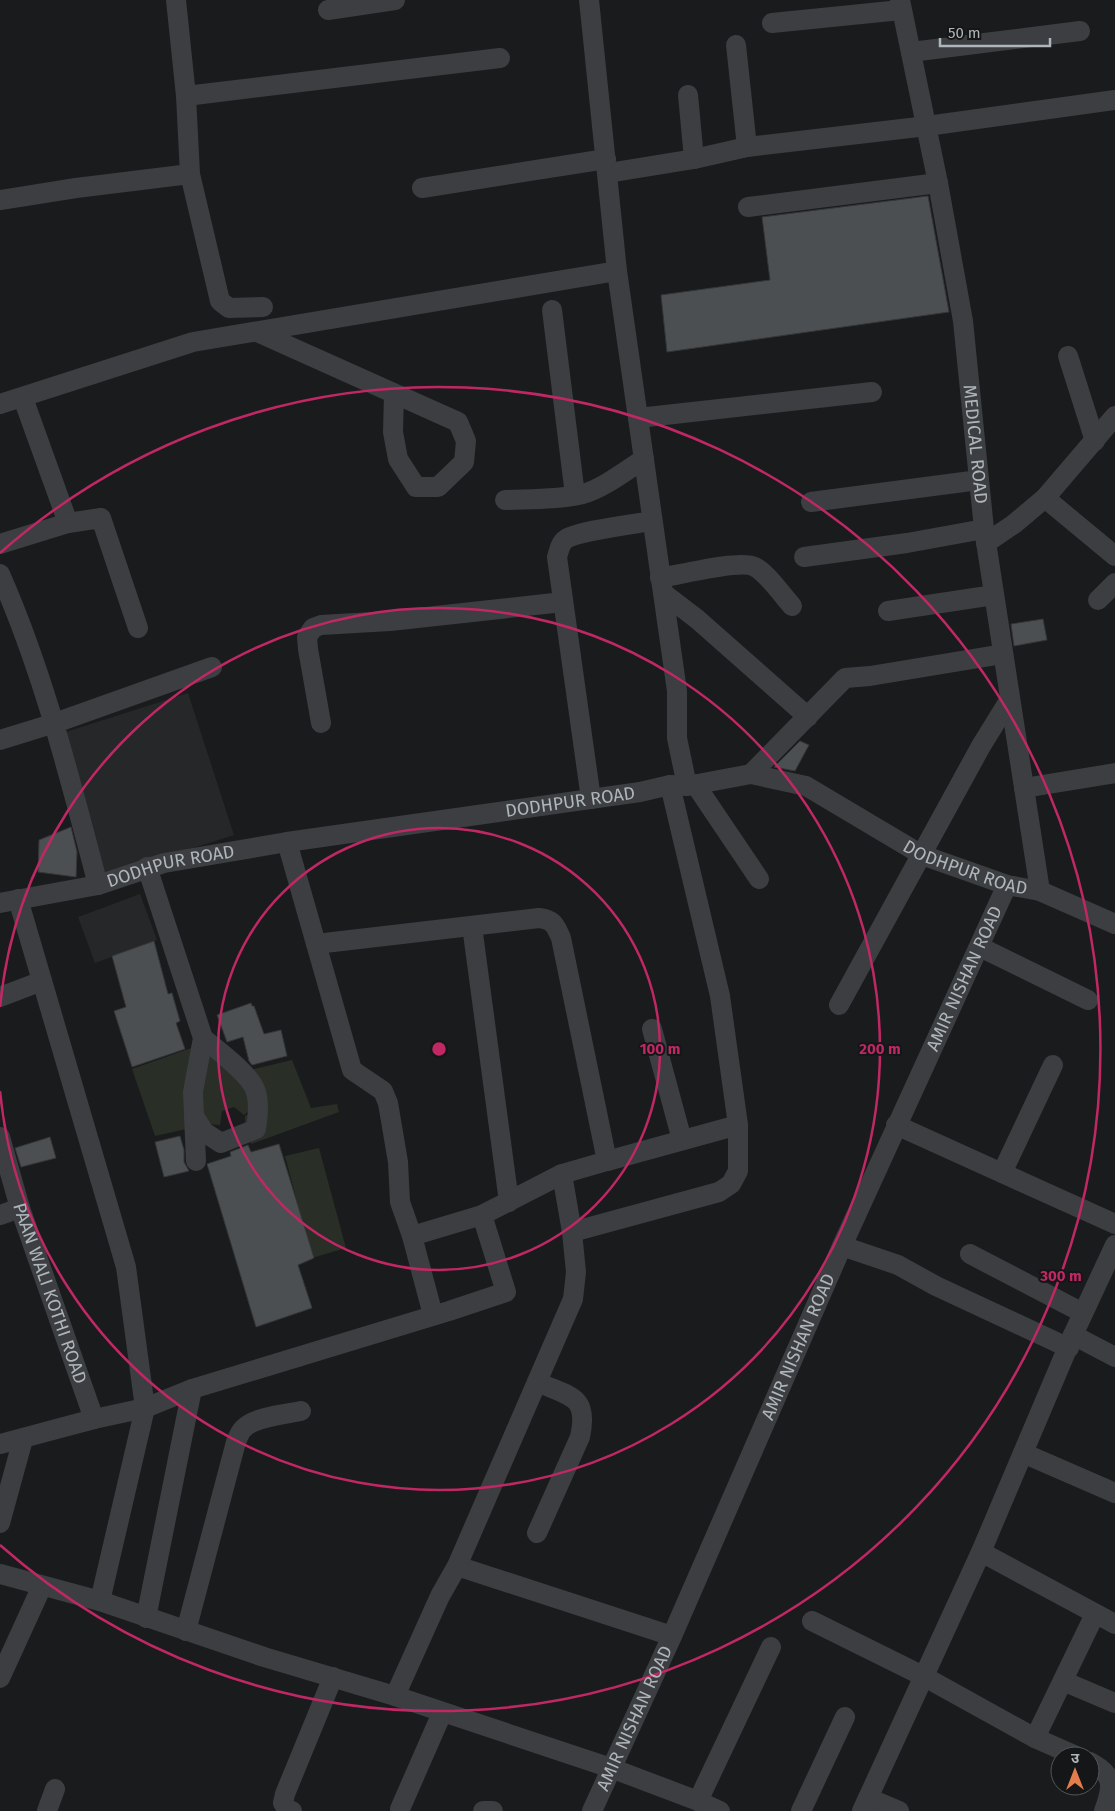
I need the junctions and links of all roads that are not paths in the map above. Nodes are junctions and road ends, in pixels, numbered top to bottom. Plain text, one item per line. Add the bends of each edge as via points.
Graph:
1 (176, 0) edge
2 (395, 0) edge
3 (589, 0) edge
4 (901, 5) edge
5 (328, 10) dead end
6 (772, 23) dead end
7 (1080, 31) dead end
8 (736, 45) dead end
9 (911, 52) junction
10 (500, 58) dead end
11 (688, 95) dead end
12 (186, 96) junction
13 (1115, 100) edge
14 (927, 126) junction
15 (747, 147) junction
16 (694, 159) junction
17 (607, 166) junction
18 (190, 174) junction
19 (938, 183) junction
20 (422, 188) dead end
21 (0, 200) edge
22 (748, 207) dead end
23 (617, 271) junction
24 (263, 307) dead end
25 (552, 310) dead end
26 (257, 332) junction
27 (1068, 356) dead end
28 (872, 392) dead end
29 (394, 394) junction
30 (24, 398) junction
31 (0, 404) edge
32 (638, 418) junction
33 (1107, 430) edge
34 (644, 459) junction
35 (979, 480) junction
36 (575, 495) junction
37 (1044, 498) junction
38 (505, 500) dead end
39 (811, 502) dead end
40 (652, 521) junction
41 (68, 523) junction
42 (985, 536) junction
43 (0, 544) edge
44 (1115, 556) edge
45 (804, 557) dead end
46 (0, 574) edge
47 (1115, 583) edge
48 (662, 586) junction
49 (994, 595) junction
50 (1098, 600) dead end
51 (563, 602) junction
52 (792, 606) dead end
53 (888, 611) dead end
54 (138, 628) dead end
55 (1003, 654) junction
56 (212, 667) dead end
57 (1010, 699) junction
58 (808, 717) junction
59 (55, 723) junction
60 (321, 723) dead end
61 (0, 740) edge
62 (1115, 773) edge
63 (752, 774) junction
64 (684, 785) junction
65 (1024, 788) junction
66 (591, 799) junction
67 (287, 842) junction
68 (922, 855) junction
69 (147, 868) junction
70 (759, 879) dead end
71 (98, 885) junction
72 (1007, 885) junction
73 (1040, 891) junction
74 (9, 901) edge
75 (1115, 924) edge
76 (472, 926) junction
77 (316, 944) junction
78 (980, 947) junction
79 (42, 981) junction
80 (0, 998) edge
81 (1088, 1000) dead end
82 (839, 1005) dead end
83 (652, 1029) dead end
84 (203, 1038) junction
85 (1053, 1065) dead end
86 (194, 1116) junction
87 (738, 1125) junction
88 (896, 1125) junction
89 (0, 1137) edge
90 (682, 1140) junction
91 (196, 1161) dead end
92 (607, 1161) junction
93 (1002, 1173) junction
94 (562, 1174) junction
95 (509, 1202) junction
96 (20, 1208) junction
97 (482, 1214) junction
98 (0, 1215) edge
99 (1115, 1224) edge
100 (572, 1232) junction
101 (412, 1236) junction
102 (1115, 1245) edge
103 (842, 1246) junction
104 (970, 1254) dead end
105 (1110, 1272) edge
106 (1083, 1313) junction
107 (433, 1316) junction
108 (1071, 1341) junction
109 (1115, 1357) edge
110 (537, 1382) junction
111 (192, 1389) junction
112 (145, 1408) junction
113 (301, 1412) dead end
114 (94, 1419) junction
115 (23, 1439) junction
116 (0, 1444) edge
117 (1023, 1453) junction
118 (1115, 1493) edge
119 (0, 1523) edge
120 (537, 1533) dead end
121 (981, 1552) junction
122 (458, 1566) junction
123 (0, 1574) edge
124 (42, 1586) junction
125 (100, 1601) junction
126 (1095, 1614) junction
127 (146, 1618) junction
128 (812, 1621) dead end
129 (1115, 1624) edge
130 (186, 1631) junction
131 (672, 1636) junction
132 (771, 1647) dead end
133 (923, 1676) junction
134 (333, 1677) junction
135 (0, 1678) edge
136 (1063, 1681) junction
137 (394, 1696) junction
138 (1115, 1703) edge
139 (442, 1713) junction
140 (845, 1716) dead end
141 (1035, 1738) junction
142 (1053, 1746) edge
143 (611, 1768) junction
144 (1100, 1768) edge
145 (55, 1789) dead end
146 (698, 1801) junction
147 (865, 1805) edge
148 (400, 1809) dead end
149 (47, 1811) edge
150 (292, 1811) edge
151 (483, 1811) edge
152 (493, 1811) edge
153 (592, 1811) edge
154 (720, 1811) edge
155 (801, 1811) edge
156 (898, 1811) edge
157 (1104, 1811) edge

1 - 12 street
2 - 5 street
3 - 17 street
4 - 6 street
4 - 9 street, MEDICAL ROAD
7 - 9 street
8 - 15 street
9 - 14 street, MEDICAL ROAD
10 - 12 street
11 - 16 street
12 - 18 street
13 - 14 street
14 - 15 street
14 - 19 street, MEDICAL ROAD
15 - 16 street
16 - 17 street
17 - 20 street
17 - 23 street
18 - 21 street
18 - 24 street via 220,301 229,308
19 - 22 street
19 - 35 street, MEDICAL ROAD via 963,322
23 - 26 street
23 - 32 street
25 - 36 street
26 - 29 street
26 - 30 street via 193,342
27 - 33 street
28 - 32 street
29 - 29 street via 458,422 466,441 464,462 438,487 416,487 398,459 393,432
30 - 31 street
30 - 41 street
32 - 34 street
33 - 37 street
34 - 36 street via 612,479
34 - 40 street
35 - 39 street
35 - 42 street, MEDICAL ROAD
36 - 38 street
37 - 42 street via 1014,524
37 - 44 street
40 - 48 street
40 - 51 street via 565,539 557,557
41 - 43 street
41 - 54 street via 101,518
42 - 45 street
42 - 49 street, MEDICAL ROAD
46 - 59 street via 20,619
47 - 50 street
48 - 52 street via 730,566 754,566
48 - 58 street
48 - 64 street
49 - 53 street
49 - 55 street, MEDICAL ROAD
51 - 60 street via 313,628 308,636 308,649
51 - 66 street
55 - 57 street, MEDICAL ROAD
55 - 58 street via 845,678
56 - 59 street
57 - 65 street, MEDICAL ROAD
57 - 68 street
58 - 63 street
59 - 61 street
59 - 71 street
62 - 65 street
63 - 64 street, DODHPUR ROAD
63 - 68 street, DODHPUR ROAD via 806,786
64 - 66 street, DODHPUR ROAD
64 - 70 street
64 - 87 street
65 - 73 street, MEDICAL ROAD
66 - 67 street, DODHPUR ROAD
67 - 69 street, DODHPUR ROAD
67 - 77 street
68 - 72 street, DODHPUR ROAD
68 - 82 street
69 - 71 street, DODHPUR ROAD
69 - 84 street
71 - 74 street, DODHPUR ROAD
72 - 73 street, DODHPUR ROAD
72 - 78 street, AMIR NISHAN ROAD
73 - 75 street, DODHPUR ROAD
74 - 79 street
76 - 77 street
76 - 92 street via 539,918 555,925 561,938
76 - 95 street
77 - 101 street via 352,1070 383,1091 388,1103 398,1162 400,1202
78 - 81 street
78 - 88 street, AMIR NISHAN ROAD
79 - 80 street
79 - 112 street via 126,1267
83 - 90 street
84 - 86 street via 193,1092
84 - 86 street via 254,1087 258,1119 256,1130 222,1143 204,1132
85 - 93 street
86 - 91 street
87 - 90 street
87 - 100 street via 738,1170 731,1184 719,1192
88 - 93 street
88 - 103 street, AMIR NISHAN ROAD
89 - 96 street, PAAN WALI KOTHI ROAD
90 - 92 street
92 - 94 street
93 - 99 street
94 - 95 street
94 - 100 street
95 - 97 street
96 - 98 street
96 - 114 street, PAAN WALI KOTHI ROAD
97 - 101 street
97 - 107 street via 506,1292
100 - 110 street via 576,1272 573,1299
101 - 107 street
102 - 105 street
103 - 108 street via 898,1265 936,1286
103 - 131 street, AMIR NISHAN ROAD
104 - 106 street
105 - 106 street
106 - 108 street
107 - 111 street
108 - 109 street
108 - 117 street
110 - 120 street via 574,1399 581,1406 583,1421 580,1437
110 - 122 street
111 - 112 street
111 - 127 street
112 - 114 street
112 - 125 street
113 - 130 street via 267,1418 243,1428 236,1442
114 - 115 street
115 - 116 street
115 - 119 street
117 - 118 street
117 - 121 street
121 - 126 street
121 - 133 street
122 - 131 street
122 - 137 street via 440,1596
123 - 124 street
124 - 125 street
124 - 135 street
125 - 127 street
126 - 129 street
126 - 136 street
127 - 130 street
128 - 133 street
130 - 134 street
131 - 143 street, AMIR NISHAN ROAD
132 - 146 street
133 - 141 street
133 - 147 street
134 - 137 street
134 - 150 street via 285,1794 283,1803
136 - 138 street
136 - 141 street
137 - 139 street
139 - 143 street
139 - 148 street
140 - 155 street
141 - 142 street
143 - 146 street
143 - 153 street, AMIR NISHAN ROAD
144 - 157 street via 1111,1777 1112,1785
145 - 149 street
146 - 154 street
147 - 156 street
151 - 152 street

